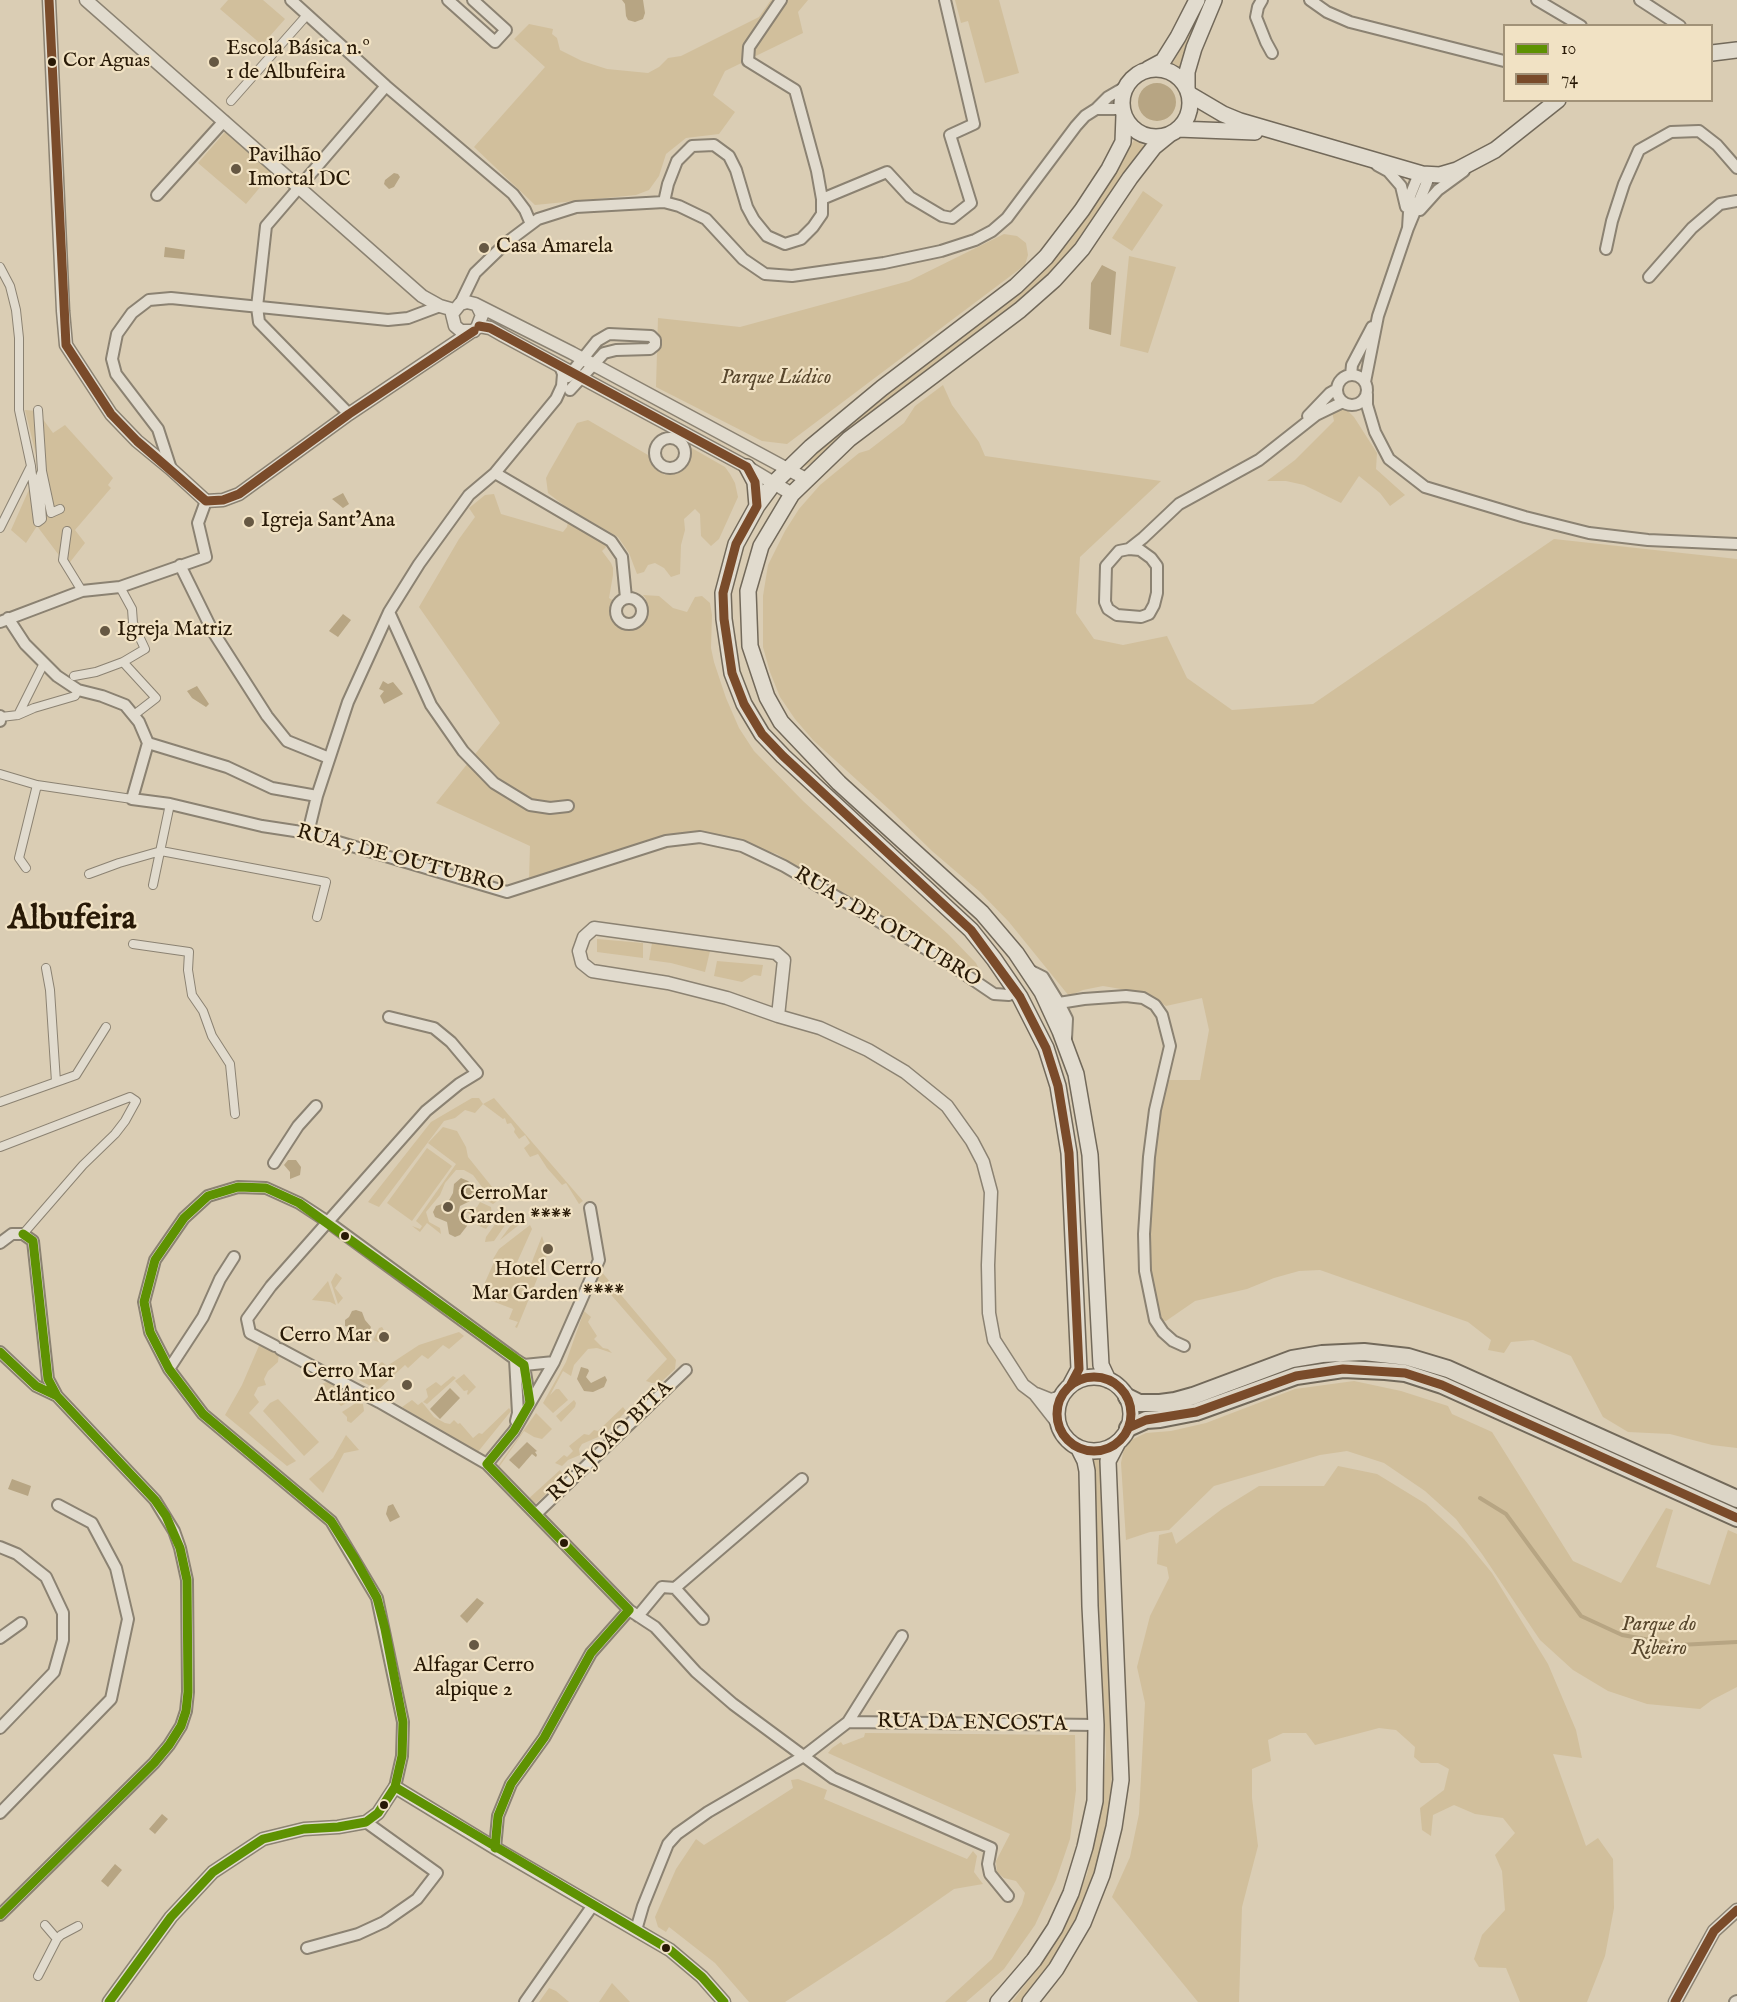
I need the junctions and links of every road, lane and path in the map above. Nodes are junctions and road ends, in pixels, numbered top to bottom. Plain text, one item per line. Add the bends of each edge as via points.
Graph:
1 (49, 0) edge
2 (86, 0) edge
3 (291, 0) edge
4 (448, 0) edge
5 (473, 0) edge
6 (781, 0) edge
7 (945, 0) edge
8 (1197, 0) edge
9 (1214, 0) edge
10 (1262, 0) edge
11 (1310, 0) edge
12 (1537, 0) edge
13 (1640, 0) edge
14 (307, 15) junction
15 (1578, 24) edge
16 (1677, 24) edge
17 (1715, 50) edge
18 (1737, 50) edge
19 (1272, 53) dead end
20 (1503, 61) edge
21 (1141, 73) junction
22 (386, 86) junction
23 (1127, 86) junction
24 (1188, 92) junction
25 (231, 101) dead end
26 (1555, 102) edge
27 (1096, 110) junction
28 (1124, 112) junction
29 (224, 121) junction
30 (1174, 132) junction
31 (1288, 135) junction
32 (1495, 150) junction
33 (1365, 158) junction
34 (1737, 168) edge
35 (1422, 174) junction
36 (299, 187) junction
37 (157, 195) dead end
38 (822, 199) junction
39 (1737, 201) edge
40 (664, 202) junction
41 (531, 224) junction
42 (1408, 228) junction
43 (1606, 249) dead end
44 (0, 267) edge
45 (1649, 277) dead end
46 (440, 306) junction
47 (257, 307) junction
48 (457, 307) junction
49 (478, 307) junction
50 (1378, 316) junction
51 (476, 329) junction
52 (591, 358) junction
53 (560, 366) junction
54 (577, 375) junction
55 (1351, 375) junction
56 (566, 388) junction
57 (600, 388) junction
58 (1366, 388) junction
59 (1337, 389) junction
60 (1345, 403) junction
61 (38, 410) dead end
62 (349, 414) junction
63 (1375, 432) junction
64 (1259, 460) junction
65 (31, 466) junction
66 (747, 467) junction
67 (171, 469) junction
68 (789, 469) junction
69 (42, 471) junction
70 (495, 473) junction
71 (806, 479) junction
72 (774, 483) junction
73 (792, 494) junction
74 (206, 501) junction
75 (757, 506) junction
76 (60, 509) dead end
77 (0, 528) edge
78 (1152, 530) junction
79 (67, 531) dead end
80 (1737, 544) edge
81 (1129, 549) junction
82 (1151, 558) junction
83 (180, 565) junction
84 (120, 587) junction
85 (82, 591) junction
86 (626, 598) dead end
87 (389, 612) junction
88 (4, 620) edge
89 (123, 662) junction
90 (44, 663) junction
91 (74, 676) dead end
92 (78, 690) junction
93 (18, 715) junction
94 (134, 715) junction
95 (0, 718) edge
96 (148, 743) junction
97 (329, 758) junction
98 (0, 774) edge
99 (37, 785) junction
100 (316, 796) junction
101 (132, 799) junction
102 (170, 804) junction
103 (568, 806) dead end
104 (308, 833) junction
105 (161, 851) junction
106 (26, 868) dead end
107 (89, 874) dead end
108 (153, 885) dead end
109 (317, 917) dead end
110 (133, 944) dead end
111 (46, 968) dead end
112 (1026, 968) junction
113 (1009, 995) dead end
114 (1059, 1003) junction
115 (778, 1016) junction
116 (389, 1017) dead end
117 (106, 1028) dead end
118 (1065, 1045) junction
119 (56, 1082) junction
120 (0, 1102) edge
121 (316, 1106) dead end
122 (235, 1114) dead end
123 (0, 1147) edge
124 (274, 1163) dead end
125 (590, 1208) dead end
126 (328, 1222) junction
127 (23, 1234) junction
128 (0, 1243) edge
129 (234, 1257) dead end
130 (1185, 1347) dead end
131 (0, 1352) edge
132 (520, 1362) junction
133 (554, 1362) junction
134 (169, 1369) junction
135 (686, 1370) dead end
136 (48, 1379) junction
137 (1108, 1380) junction
138 (1071, 1384) junction
139 (40, 1389) junction
140 (1035, 1394) junction
141 (57, 1396) junction
142 (1061, 1397) junction
143 (1127, 1397) junction
144 (530, 1403) junction
145 (1057, 1422) junction
146 (1128, 1428) junction
147 (514, 1431) junction
148 (1117, 1444) junction
149 (1078, 1449) junction
150 (487, 1464) junction
151 (802, 1479) dead end
152 (1737, 1499) edge
153 (58, 1505) dead end
154 (536, 1514) junction
155 (1737, 1518) edge
156 (0, 1547) edge
157 (675, 1588) junction
158 (633, 1613) junction
159 (703, 1619) dead end
160 (21, 1623) dead end
161 (902, 1636) dead end
162 (0, 1638) edge
163 (848, 1722) junction
164 (1096, 1725) junction
165 (0, 1728) edge
166 (804, 1756) junction
167 (394, 1787) junction
168 (0, 1813) edge
169 (366, 1822) junction
170 (495, 1848) junction
171 (1008, 1896) dead end
172 (593, 1905) junction
173 (1737, 1910) edge
174 (0, 1915) edge
175 (45, 1925) dead end
176 (78, 1926) dead end
177 (636, 1930) junction
178 (57, 1939) junction
179 (307, 1948) dead end
180 (38, 1976) dead end
181 (109, 2002) edge
182 (525, 2002) edge
183 (724, 2002) edge
184 (998, 2002) edge
185 (1030, 2002) edge
186 (1675, 2002) edge

1 - 67 street via 66,345 111,414
2 - 29 street
3 - 14 street
4 - 5 street via 495,42 506,30
6 - 38 street via 749,47 748,61 795,90
7 - 38 street via 974,124 950,135 971,203 952,218 942,216 910,197 887,172
8 - 21 main road via 1163,61
9 - 24 main road via 1187,72
10 - 19 street via 1256,17
11 - 20 street via 1350,22
12 - 15 street
13 - 16 street
14 - 22 street
14 - 25 street
17 - 18 main road
21 - 23 main road
21 - 24 main road via 1162,69 1173,73
22 - 36 street
22 - 41 street via 513,194
23 - 27 street
23 - 28 main road
24 - 30 main road via 1188,113
24 - 31 main road via 1222,114
26 - 32 main road
27 - 28 street
27 - 40 street via 1070,133 1019,205 992,231 941,250 792,276 765,274 743,260 706,219
28 - 30 main road via 1135,130 1143,134 1161,137
28 - 68 main road via 1123,142 1109,169 1046,257 1016,286 882,388
29 - 36 street
29 - 37 street
30 - 31 main road via 1214,129
30 - 71 main road via 1154,147 1082,249 1054,280 849,439
31 - 33 main road
32 - 35 main road via 1457,170 1440,175
32 - 42 street via 1438,190
33 - 35 main road
33 - 42 street via 1388,171 1401,186
34 - 43 street via 1699,131 1671,132 1639,150 1618,203
35 - 42 street via 1427,182
36 - 46 street via 422,296
36 - 47 street via 266,226
38 - 40 street via 822,214 801,239 785,244 767,236 747,207 729,156 714,145 692,146 677,161
39 - 45 street via 1720,204 1692,228
40 - 41 street via 576,207
41 - 48 street via 475,273
42 - 50 street
44 - 65 street via 10,286 20,338 20,410
46 - 47 street via 408,318 388,320
46 - 48 street
47 - 62 street via 259,322
47 - 67 street via 171,298 149,300 132,313 117,334 112,359 116,374 158,429
48 - 49 street via 467,302
48 - 51 street via 452,318 454,326 461,331
49 - 51 street via 482,315
49 - 52 street
50 - 55 street via 1352,365
50 - 58 street
51 - 53 street via 490,328
51 - 62 street
52 - 52 street via 616,350 650,349 655,340 651,336 609,334 597,341
52 - 54 street
52 - 68 street
53 - 54 street
53 - 56 street
54 - 56 street
54 - 57 street
55 - 58 street via 1359,376
55 - 59 street via 1342,378
56 - 57 street
56 - 70 street
57 - 66 street
58 - 60 street via 1361,402
58 - 63 street
59 - 60 street
59 - 64 street
60 - 63 street via 1358,409
60 - 64 street via 1316,416
61 - 69 street
62 - 74 street via 239,494
63 - 80 street via 1389,459 1425,487 1457,498 1589,533
64 - 78 street via 1179,504
65 - 69 street via 38,522 42,519
65 - 77 street
66 - 72 street
66 - 75 main road via 755,482
67 - 74 street
68 - 71 street
68 - 72 main road
69 - 76 street via 51,513
70 - 86 street via 611,541 622,557
70 - 87 street via 469,495
71 - 73 main road
72 - 73 street
72 - 75 main road
73 - 112 main road via 761,546 748,591 750,646 767,697 800,744 982,913
74 - 83 street via 198,523 206,557
75 - 138 main road via 736,544 723,593 732,673 744,704 762,734 783,756 971,930 1020,997 1046,1048 1058,1086 1069,1153 1079,1369
78 - 81 street
78 - 82 street
79 - 85 street via 63,560
81 - 82 street via 1140,550
81 - 82 street via 1119,551 1106,566 1105,602 1117,615 1149,614 1158,574
83 - 84 street
83 - 97 street via 212,630 267,716 287,741
84 - 85 street
84 - 89 street via 145,649
85 - 88 street
87 - 97 street via 348,702
87 - 103 street via 431,705 463,751 494,783 530,805
88 - 90 street
89 - 91 street
89 - 94 street via 156,698
90 - 92 street
90 - 93 street
92 - 93 street via 75,696
92 - 94 street via 124,705
93 - 95 street
94 - 96 street
96 - 100 street via 227,767 272,788
96 - 101 street
97 - 100 street
98 - 99 street, RUA 5 DE OUTUBRO
99 - 101 street, RUA 5 DE OUTUBRO
99 - 106 street via 19,858
100 - 104 street
101 - 102 street, RUA 5 DE OUTUBRO
102 - 104 street, RUA 5 DE OUTUBRO
102 - 105 street
104 - 113 street, RUA 5 DE OUTUBRO via 507,892 666,841 700,837 742,846 918,944 994,994
105 - 107 street
105 - 108 street
105 - 109 street via 326,882
110 - 122 street via 189,952 192,995 230,1064
111 - 119 street
112 - 114 street via 1043,977
112 - 118 main road via 1042,992
114 - 118 street via 1067,1019
114 - 130 street via 1143,998 1162,1015 1170,1046 1149,1157 1145,1271 1155,1320 1173,1341
115 - 115 street via 784,960 776,953 594,928 584,937 579,951 582,963 592,970 668,983
115 - 140 street via 820,1028 905,1072 947,1106 969,1134 984,1162 991,1192 989,1304 994,1340 1023,1385
116 - 126 street via 434,1028 477,1073 426,1111
117 - 119 street via 76,1075
118 - 137 main road via 1076,1074 1090,1155 1101,1365
119 - 120 street
121 - 124 street
123 - 127 street via 133,1099 120,1128
125 - 133 street via 599,1260
126 - 132 street
126 - 134 street via 266,1188 238,1187 208,1196 184,1218 155,1260 144,1302 150,1332
126 - 150 street via 247,1319 250,1333
127 - 128 street via 12,1234
127 - 136 street via 33,1241
129 - 134 street via 203,1317
131 - 139 street
132 - 133 street
132 - 144 street
132 - 147 street
133 - 144 street
134 - 167 street via 203,1414 331,1521 377,1598 403,1722 402,1756
135 - 154 street, RUA JOÃO BITA
136 - 139 street
136 - 141 street
137 - 138 main road via 1089,1377
137 - 143 main road
138 - 142 main road
139 - 141 street
140 - 142 street via 1046,1399
140 - 145 street
141 - 174 street via 155,1500 174,1531 187,1580 186,1711 169,1745 154,1763
142 - 145 main road
143 - 146 main road via 1131,1413
143 - 152 main road via 1139,1403 1175,1401 1292,1359 1322,1354 1364,1352 1408,1357 1448,1369
144 - 147 street
145 - 149 main road via 1061,1433
146 - 148 main road
146 - 155 main road via 1146,1420 1196,1412 1296,1376 1343,1369 1405,1373 1442,1385
147 - 150 street
148 - 149 main road via 1098,1451
148 - 185 main road via 1108,1461 1120,1780 1114,1827 1102,1875 1083,1923 1056,1969
149 - 164 main road via 1087,1471
150 - 154 street
151 - 157 street
153 - 168 street via 92,1523 116,1568 128,1619 111,1699
154 - 158 street
156 - 165 street via 46,1577 63,1613 63,1640 54,1672
157 - 158 street via 662,1587
157 - 159 street
158 - 166 street via 655,1627 696,1672 733,1704
158 - 170 street via 591,1653 544,1738 511,1784 498,1816
160 - 162 street
161 - 163 street, RUA DA ENCOSTA
163 - 164 street, RUA DA ENCOSTA
163 - 166 street, RUA DA ENCOSTA
164 - 184 main road via 1095,1801 1071,1893 1034,1960
166 - 171 street via 833,1778 991,1848 990,1874
166 - 177 street, RUA DA ENCOSTA via 677,1834 668,1844
167 - 169 street via 378,1813
167 - 170 street
169 - 179 street via 437,1873 417,1899 384,1922 358,1934
169 - 181 street via 304,1829 262,1839 213,1872 171,1917
170 - 172 street
172 - 177 street
172 - 182 street
173 - 186 street via 1714,1931
175 - 178 street
176 - 178 street
177 - 183 street via 670,1950
178 - 180 street

